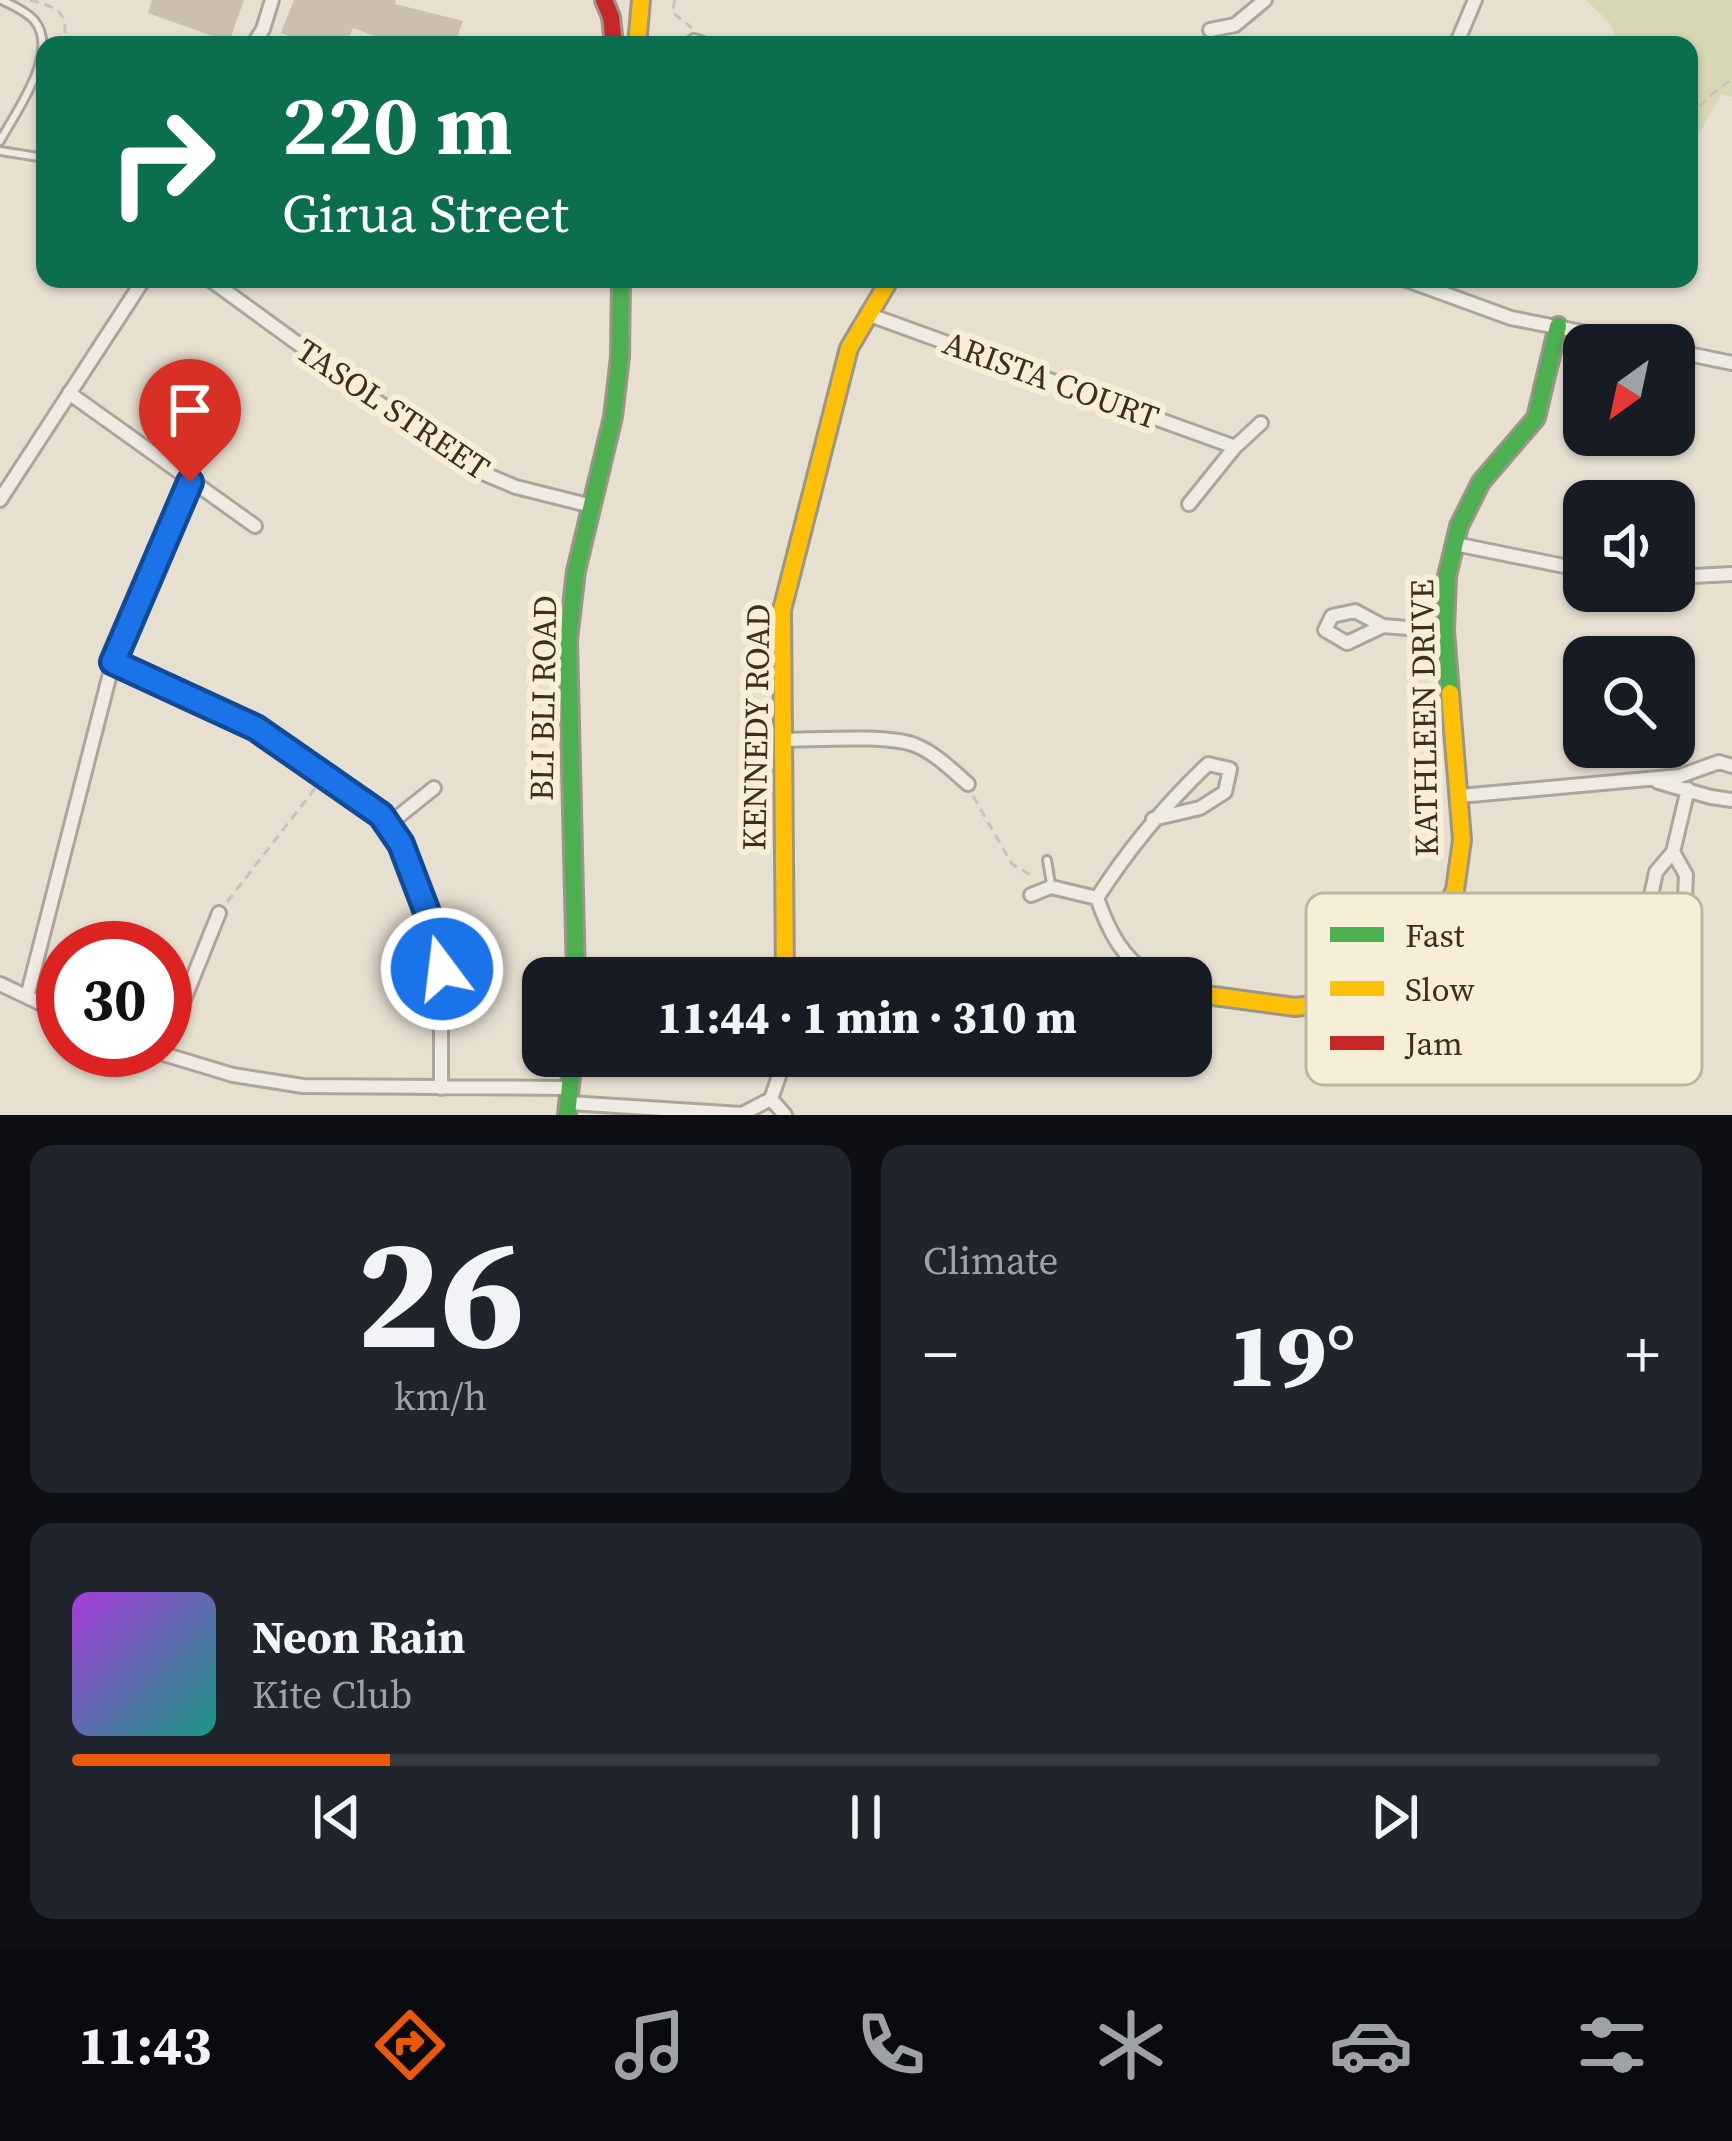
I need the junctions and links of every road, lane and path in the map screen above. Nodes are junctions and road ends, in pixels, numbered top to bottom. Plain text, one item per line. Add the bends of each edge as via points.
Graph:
1 (2, 0) edge
2 (30, 0) edge
3 (272, 0) edge
4 (604, 0) edge
5 (640, 0) edge
6 (675, 0) edge
7 (1265, 0) edge
8 (1475, 0) edge
9 (1210, 30) dead end
10 (41, 36) edge
11 (64, 36) edge
12 (259, 36) edge
13 (613, 36) edge
14 (638, 36) edge
15 (696, 36) edge
16 (1460, 36) edge
17 (36, 74) edge
18 (1732, 79) edge
19 (1698, 109) edge
20 (0, 141) edge
21 (0, 151) edge
22 (36, 157) edge
23 (138, 288) edge
24 (221, 288) edge
25 (621, 288) edge
26 (884, 288) edge
27 (1429, 288) edge
28 (867, 314) junction
29 (1558, 326) junction
30 (1563, 327) edge
31 (1695, 355) edge
32 (1732, 363) edge
33 (69, 393) junction
34 (1261, 423) dead end
35 (1235, 447) junction
36 (190, 482) junction
37 (0, 500) edge
38 (1189, 504) dead end
39 (592, 506) junction
40 (255, 526) dead end
41 (1455, 544) junction
42 (1563, 566) edge
43 (1732, 574) edge
44 (1695, 576) edge
45 (1383, 626) dead end
46 (1445, 631) junction
47 (113, 662) junction
48 (782, 740) junction
49 (1732, 766) edge
50 (326, 775) junction
51 (1633, 780) junction
52 (968, 784) joint
53 (434, 788) dead end
54 (1688, 789) junction
55 (1460, 796) junction
56 (1732, 800) edge
57 (1153, 819) junction
58 (388, 824) junction
59 (1673, 852) junction
60 (1047, 860) dead end
61 (1051, 887) junction
62 (1454, 893) edge
63 (1652, 893) edge
64 (1685, 893) edge
65 (1031, 895) dead end
66 (1097, 898) junction
67 (219, 913) joint
68 (575, 957) edge
69 (785, 957) edge
70 (1129, 957) edge
71 (192, 976) edge
72 (0, 984) edge
73 (1212, 996) edge
74 (27, 997) junction
75 (36, 1001) edge
76 (1306, 1006) edge
77 (192, 1061) edge
78 (779, 1077) edge
79 (441, 1088) junction
80 (771, 1099) junction
81 (568, 1102) edge
82 (785, 1115) edge

1 - 10 lane via 31,16
2 - 11 path via 52,5
3 - 12 street
4 - 13 street
5 - 14 street
6 - 15 path via 672,12
7 - 9 street via 1235,25
8 - 16 street
17 - 20 lane
18 - 19 path
21 - 22 lane
23 - 33 street
24 - 39 street, TASOL STREET via 466,466
25 - 39 street, BLI BLI ROAD via 615,402
26 - 28 street, KENNEDY ROAD
27 - 29 street
28 - 35 street, ARISTA COURT
28 - 48 street, KENNEDY ROAD via 849,348 782,610
29 - 30 street
29 - 41 street, KATHLEEN DRIVE via 1536,418 1481,482
31 - 32 street
33 - 36 street
33 - 37 street
34 - 35 street
35 - 38 street
36 - 40 street
36 - 47 street
39 - 68 street, BLI BLI ROAD via 568,640
41 - 42 street
41 - 46 street, KATHLEEN DRIVE
43 - 44 street
45 - 46 street
46 - 55 street, KATHLEEN DRIVE
47 - 50 street via 256,728
47 - 74 street
48 - 52 street via 913,744
48 - 69 street, KENNEDY ROAD
49 - 51 street
50 - 58 street
50 - 67 path
51 - 54 street
51 - 55 street
52 - 61 path via 1012,864
53 - 58 street
54 - 56 street
54 - 59 street
55 - 62 street, KATHLEEN DRIVE
57 - 57 street via 1208,764 1231,770 1225,792 1200,808
57 - 66 street
58 - 79 street via 441,955
59 - 63 street
59 - 64 street
60 - 61 lane
61 - 65 street
61 - 66 street
66 - 70 street via 1110,935
67 - 71 street
72 - 74 street
73 - 76 street, KATHLEEN DRIVE
74 - 75 street
77 - 79 street via 304,1086
78 - 80 street
79 - 81 street
80 - 81 street via 742,1114
80 - 82 street

